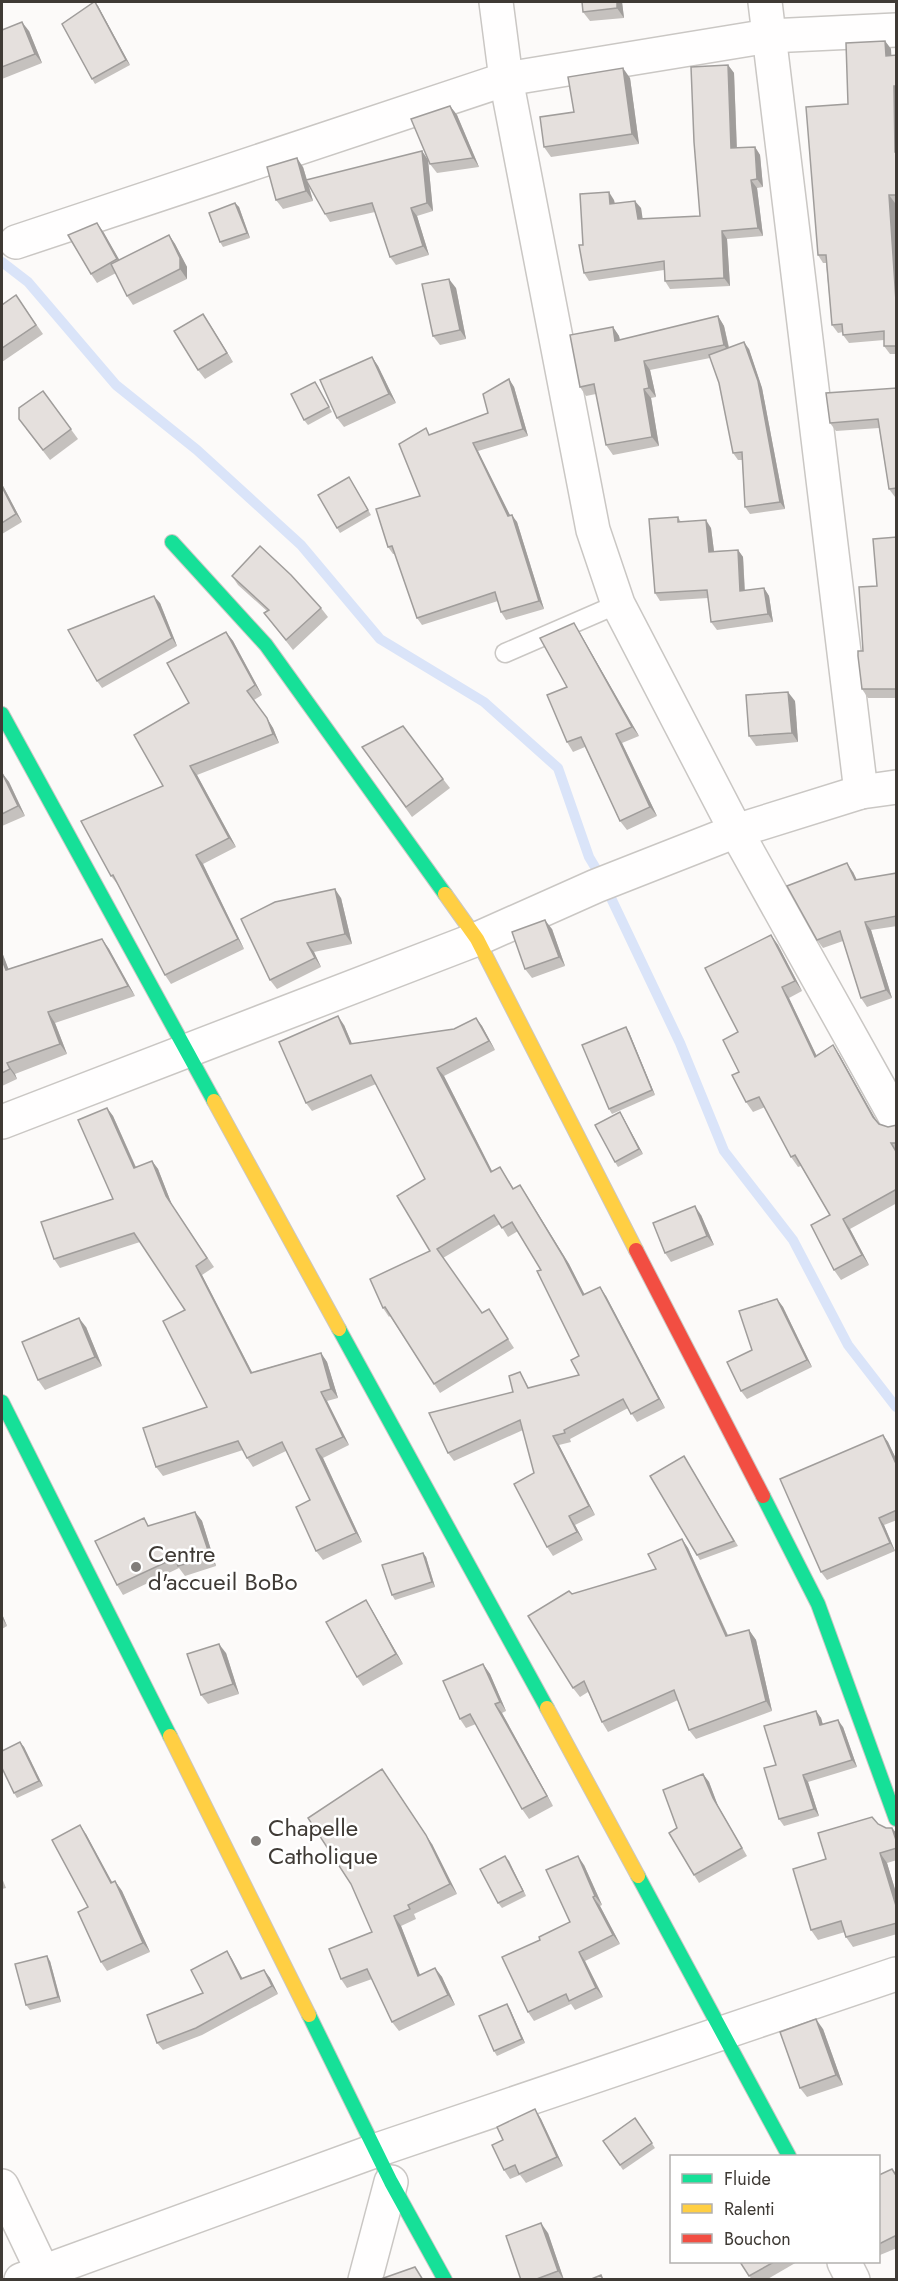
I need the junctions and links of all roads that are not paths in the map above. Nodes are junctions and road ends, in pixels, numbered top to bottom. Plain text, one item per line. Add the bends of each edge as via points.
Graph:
1 (496, 2) edge
2 (765, 2) edge
3 (897, 30) edge
4 (769, 36) junction
5 (506, 79) junction
6 (16, 242) dead end
7 (172, 542) dead end
8 (618, 604) junction
9 (505, 653) dead end
10 (2, 714) edge
11 (897, 788) edge
12 (861, 792) junction
13 (736, 831) junction
14 (477, 939) junction
15 (187, 1052) junction
16 (897, 1118) edge
17 (2, 1122) edge
18 (2, 1402) edge
19 (897, 1819) edge
20 (897, 1974) edge
21 (724, 2032) junction
22 (377, 2150) junction
23 (788, 2155) edge
24 (391, 2182) junction
25 (2, 2186) edge
26 (844, 2263) edge
27 (32, 2276) edge
28 (365, 2280) edge
29 (445, 2280) edge
30 (853, 2280) edge

1 - 5 street
2 - 4 street
3 - 4 street
4 - 5 street
4 - 12 street
5 - 6 street
5 - 8 street via 593,530
7 - 14 street via 266,645
8 - 9 lane
8 - 13 street
10 - 15 street
11 - 12 street
12 - 13 street
13 - 14 street
13 - 16 street
14 - 15 street
14 - 19 street via 818,1604
15 - 17 street
15 - 21 street
18 - 22 street
20 - 21 street
21 - 22 street
21 - 23 street
22 - 24 street
22 - 27 street
24 - 28 street
24 - 29 street
25 - 27 street
26 - 30 street

